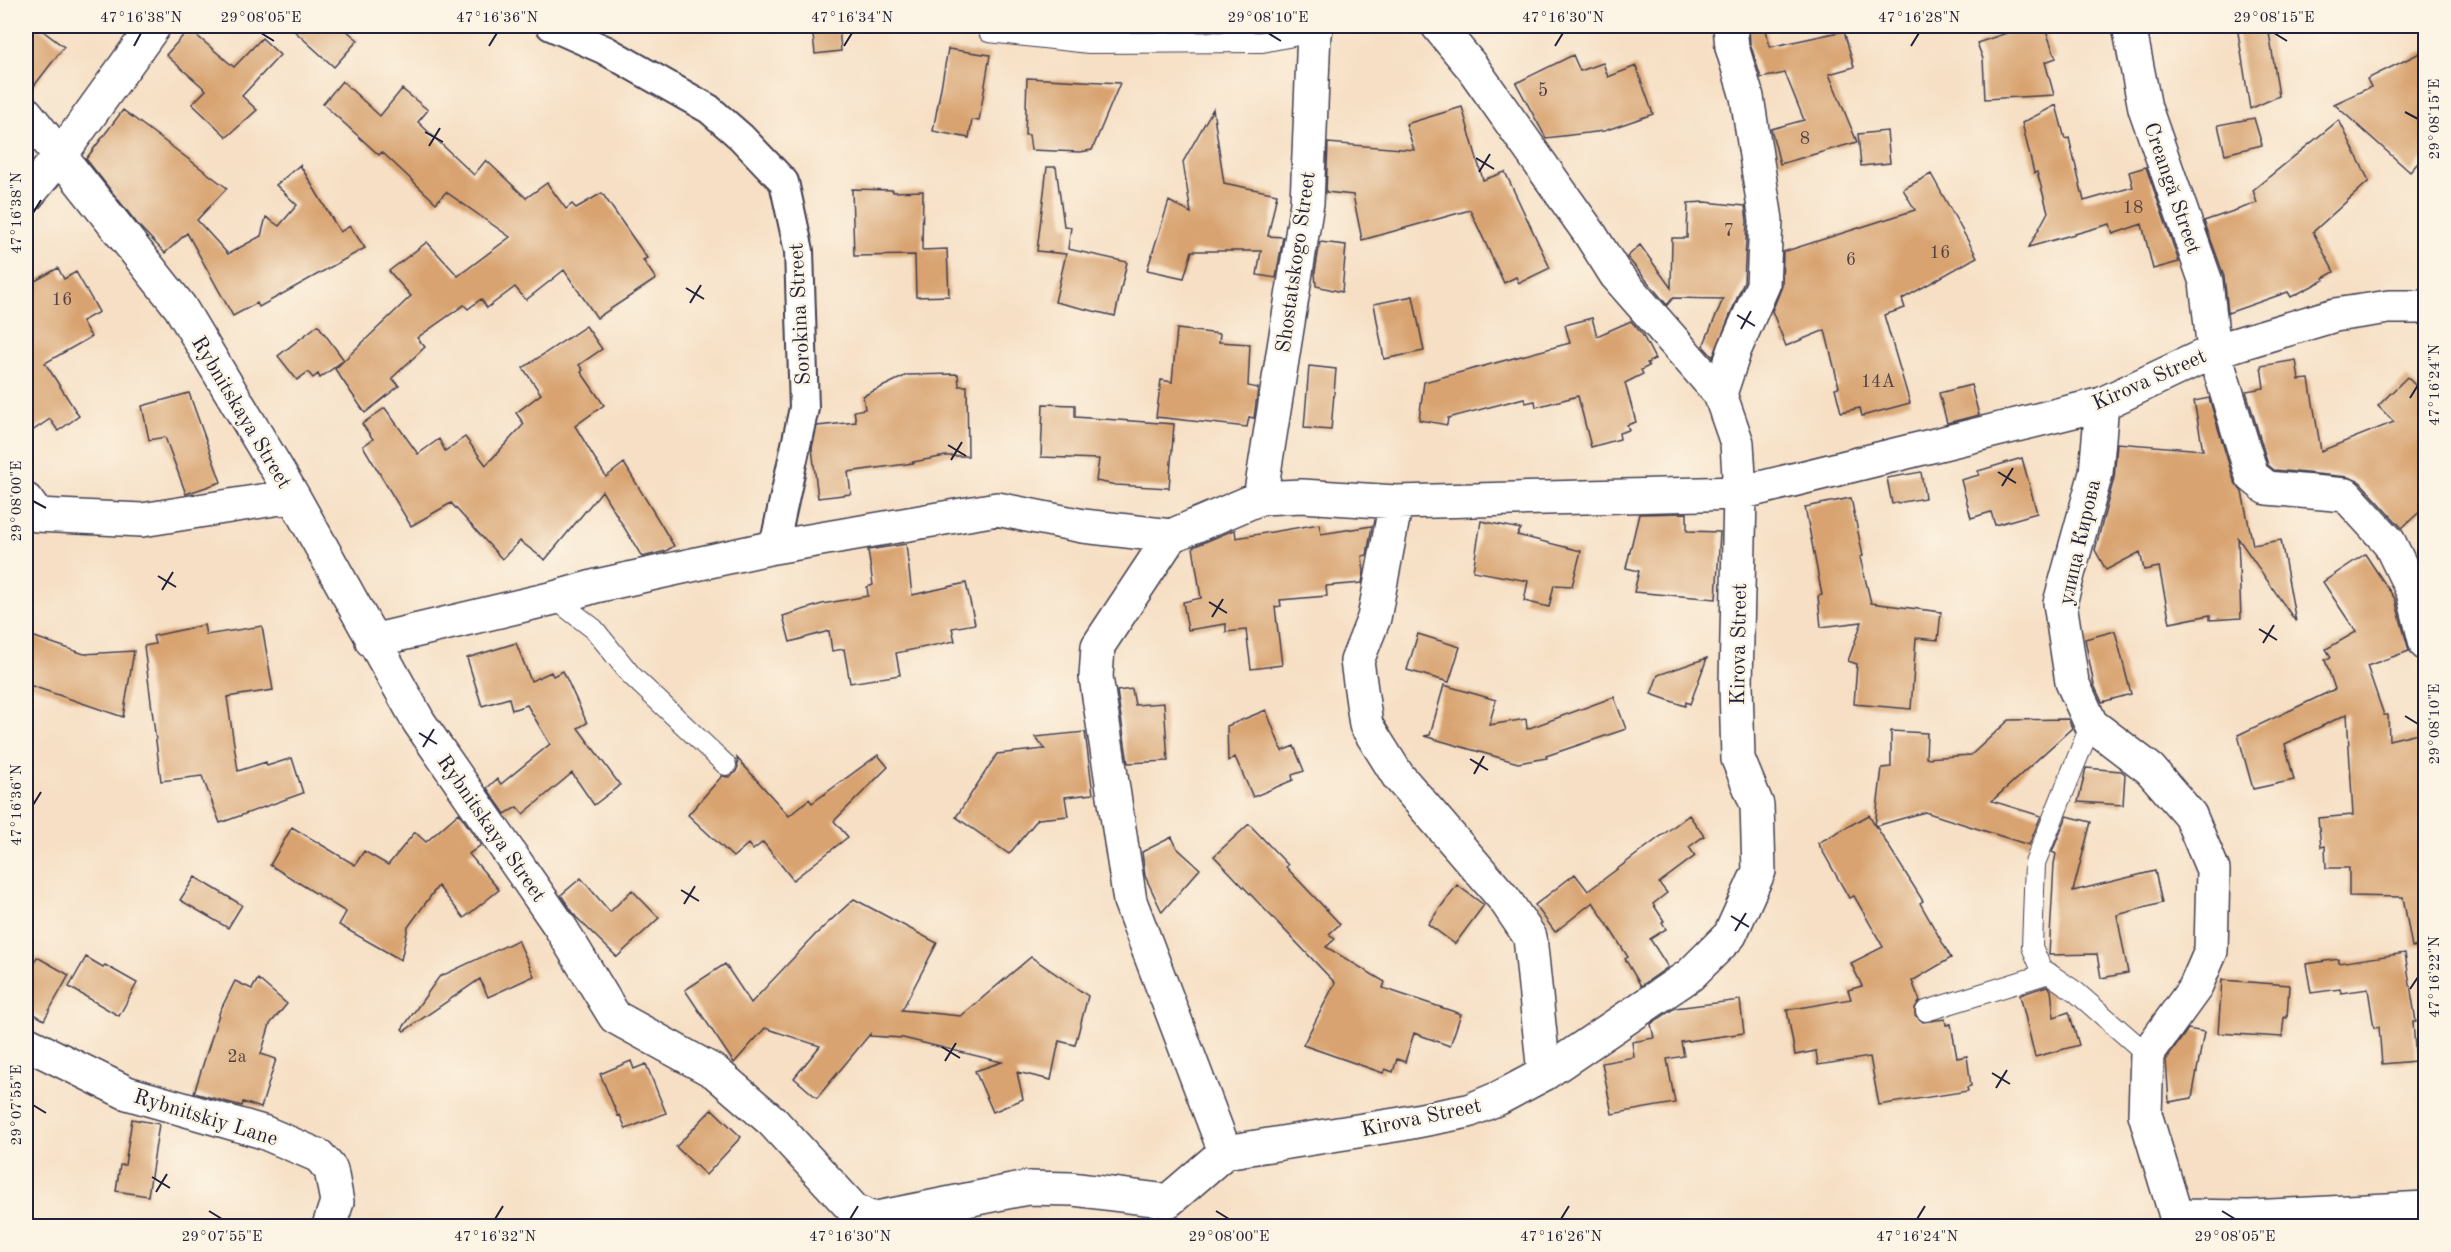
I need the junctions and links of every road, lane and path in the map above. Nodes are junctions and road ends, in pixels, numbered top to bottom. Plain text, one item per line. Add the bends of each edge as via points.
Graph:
1 (154, 26) edge
2 (551, 26) edge
3 (1438, 26) edge
4 (1730, 26) edge
5 (2129, 26) edge
6 (1315, 29) edge
7 (989, 32) dead end
8 (26, 113) edge
9 (60, 156) junction
10 (26, 197) edge
11 (2426, 307) edge
12 (2214, 351) junction
13 (1720, 394) junction
14 (2102, 404) junction
15 (1740, 493) junction
16 (293, 496) junction
17 (1260, 498) junction
18 (26, 500) edge
19 (1396, 502) junction
20 (1171, 536) junction
21 (774, 547) junction
22 (554, 598) junction
23 (372, 641) junction
24 (2426, 644) edge
25 (2091, 724) junction
26 (726, 765) dead end
27 (2049, 973) junction
28 (1926, 1011) dead end
29 (26, 1043) edge
30 (2147, 1054) junction
31 (1544, 1074) junction
32 (1225, 1152) junction
33 (2426, 1208) edge
34 (329, 1227) edge

1 - 9 street
2 - 21 street, Sorokina Street via 605,50 709,109 784,182 799,251 804,408
3 - 13 street via 1472,67 1616,275
4 - 13 street via 1747,97 1766,220 1763,285
5 - 12 street, Creangă Street via 2145,108 2206,282
6 - 7 lane via 1262,42 1089,43
6 - 17 street, Shostatskogo Street via 1307,202
8 - 9 street, Rybnitskaya Street
9 - 10 street
9 - 16 street, Rybnitskaya Street via 180,307
11 - 12 street, Kirova Street via 2389,307 2335,315
12 - 14 street, Kirova Street
12 - 24 street, Creangă Street via 2252,476 2267,488 2346,495 2389,542 2413,592
13 - 15 street via 1737,443
14 - 15 street, Kirova Street
14 - 25 street, улица Кирова via 2096,473 2060,603 2072,682
15 - 19 street
15 - 31 street, Kirova Street via 1738,759 1757,805 1759,871 1730,936 1690,975
16 - 18 street via 142,520 37,515
16 - 23 street, Rybnitskaya Street
17 - 19 street via 1302,496
17 - 20 street
19 - 31 street via 1374,618 1357,661 1366,725 1398,776 1505,900 1530,937
20 - 21 street via 1083,526 997,509
20 - 32 street via 1098,646 1096,676 1130,901
21 - 22 street
22 - 23 street
22 - 26 lane via 594,630 631,675
23 - 32 street, Rybnitskaya Street via 419,722 559,925 615,1017 715,1072 772,1121 854,1210 872,1219 1027,1188 1072,1189 1168,1201
25 - 27 lane via 2035,863 2032,947 2041,968
25 - 30 street, улица Кирова via 2150,769 2190,815 2213,870 2211,951 2195,988
27 - 28 lane
27 - 30 lane
29 - 34 street, Rybnitskiy Lane via 127,1093 263,1132 319,1156 331,1170 337,1202
30 - 33 street via 2145,1114 2176,1216 2250,1217
31 - 32 street, Kirova Street via 1468,1111

